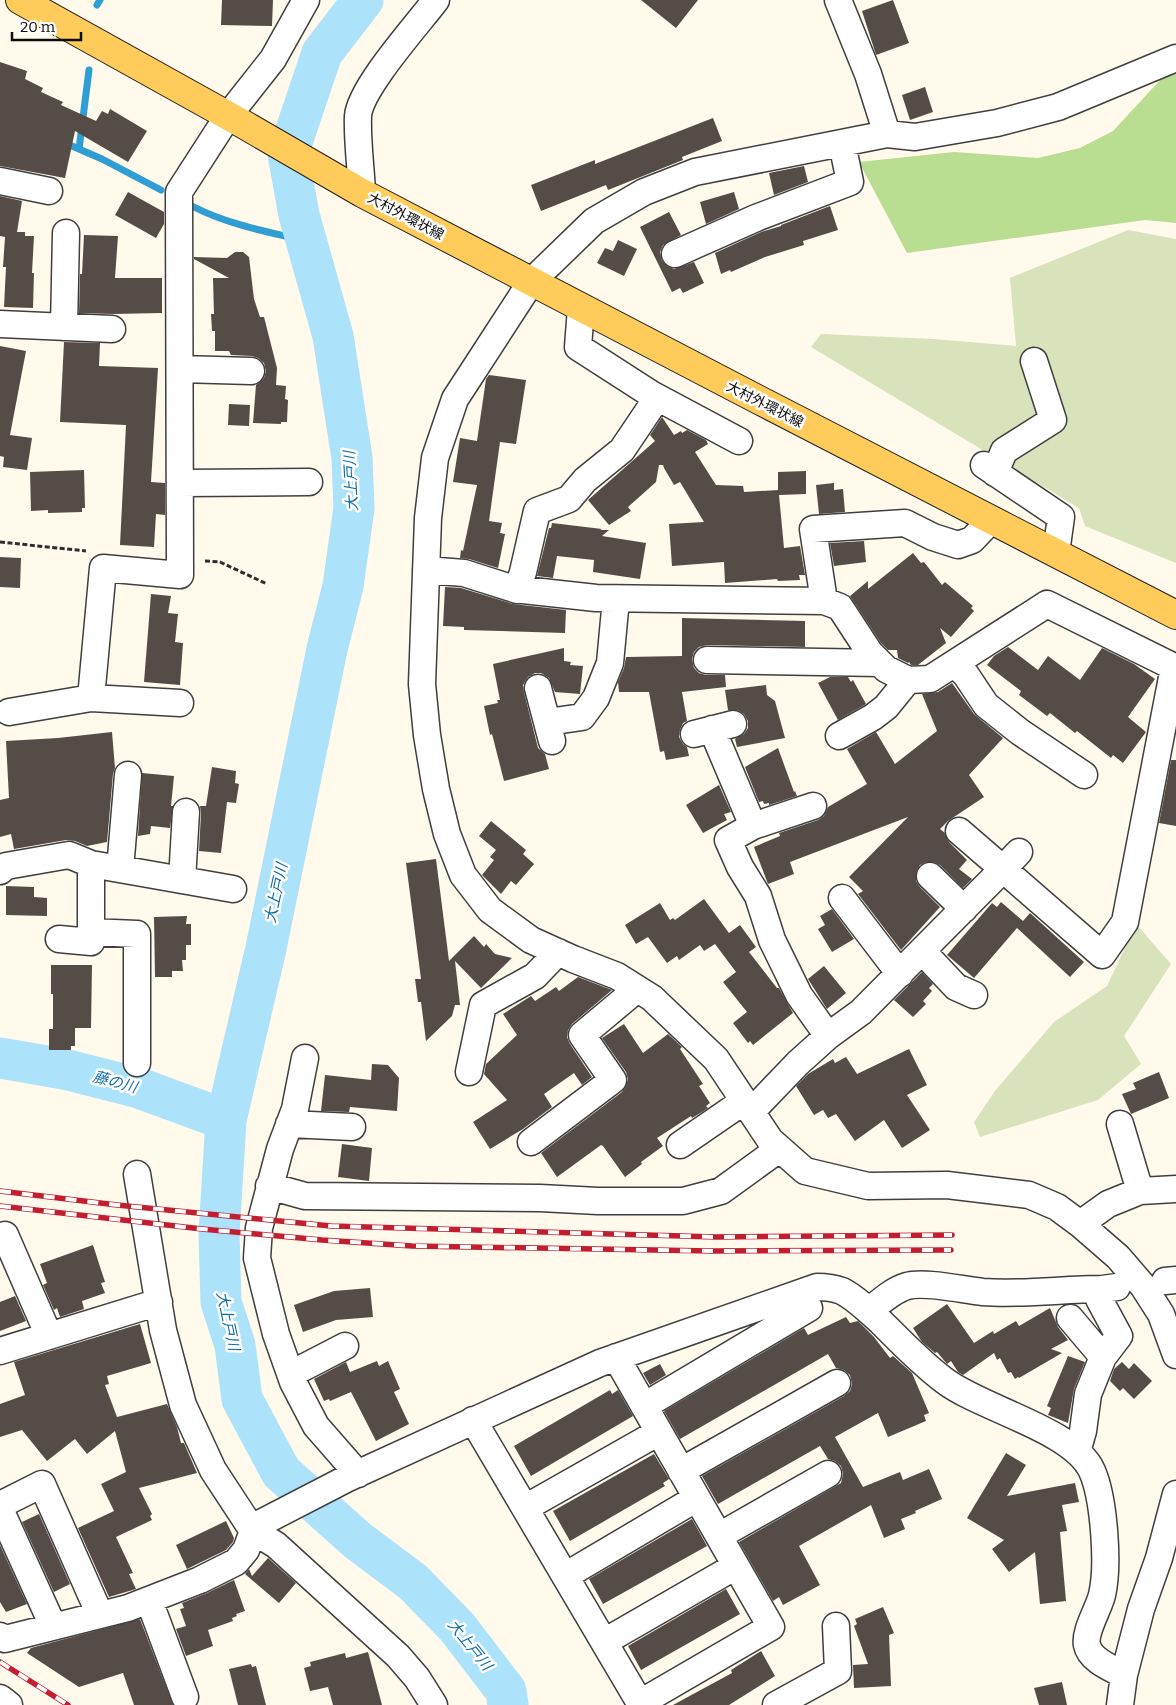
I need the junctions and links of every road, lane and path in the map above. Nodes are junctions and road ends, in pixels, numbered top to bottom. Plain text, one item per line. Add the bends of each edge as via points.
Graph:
1 (20, 0) edge
2 (306, 0) edge
3 (436, 0) edge
4 (838, 0) edge
5 (1176, 58) edge
6 (235, 120) junction
7 (887, 134) junction
8 (842, 143) junction
9 (0, 181) edge
10 (49, 191) dead end
11 (359, 191) junction
12 (66, 233) dead end
13 (675, 254) dead end
14 (531, 282) junction
15 (581, 308) junction
16 (0, 324) edge
17 (64, 327) junction
18 (112, 329) dead end
19 (1034, 361) dead end
20 (180, 369) junction
21 (251, 371) dead end
22 (657, 398) junction
23 (739, 442) dead end
24 (309, 482) dead end
25 (180, 483) junction
26 (991, 520) junction
27 (1056, 553) junction
28 (426, 570) junction
29 (516, 590) junction
30 (616, 599) junction
31 (824, 600) junction
32 (1176, 615) edge
33 (707, 660) dead end
34 (880, 663) junction
35 (955, 664) junction
36 (1175, 668) edge
37 (908, 680) junction
38 (538, 688) dead end
39 (91, 698) junction
40 (180, 703) dead end
41 (9, 712) dead end
42 (713, 729) dead end
43 (839, 736) dead end
44 (128, 775) dead end
45 (1084, 775) dead end
46 (813, 806) dead end
47 (186, 812) dead end
48 (753, 826) junction
49 (959, 831) dead end
50 (1011, 860) junction
51 (91, 864) junction
52 (120, 869) junction
53 (0, 871) edge
54 (930, 876) dead end
55 (182, 880) junction
56 (233, 889) dead end
57 (842, 898) dead end
58 (964, 909) junction
59 (90, 932) junction
60 (59, 939) dead end
61 (922, 951) junction
62 (558, 952) junction
63 (900, 974) junction
64 (637, 989) junction
65 (974, 995) dead end
66 (828, 1036) junction
67 (305, 1058) dead end
68 (137, 1063) dead end
69 (469, 1072) dead end
70 (747, 1106) junction
71 (289, 1124) junction
72 (1120, 1124) dead end
73 (352, 1127) dead end
74 (531, 1142) dead end
75 (680, 1145) dead end
76 (779, 1149) junction
77 (138, 1174) dead end
78 (269, 1186) junction
79 (1176, 1189) edge
80 (1140, 1191) junction
81 (1080, 1224) junction
82 (5, 1235) dead end
83 (159, 1302) junction
84 (809, 1309) junction
85 (868, 1311) junction
86 (1070, 1318) dead end
87 (48, 1336) junction
88 (344, 1346) dead end
89 (0, 1352) edge
90 (1176, 1355) edge
91 (1103, 1356) junction
92 (616, 1357) junction
93 (291, 1374) junction
94 (837, 1383) dead end
95 (644, 1406) junction
96 (473, 1420) junction
97 (659, 1432) junction
98 (1077, 1452) junction
99 (681, 1470) junction
100 (828, 1474) dead end
101 (352, 1476) junction
102 (1176, 1494) edge
103 (697, 1498) junction
104 (0, 1507) edge
105 (525, 1508) junction
106 (256, 1528) junction
107 (719, 1536) junction
108 (736, 1566) junction
109 (565, 1576) junction
110 (149, 1600) junction
111 (100, 1615) junction
112 (53, 1626) junction
113 (836, 1626) dead end
114 (0, 1636) edge
115 (604, 1642) junction
116 (1124, 1675) junction
117 (185, 1697) dead end
118 (0, 1698) edge
119 (9, 1705) edge
120 (434, 1705) edge
121 (776, 1705) edge
122 (1120, 1705) edge

1 - 6 main road
2 - 6 street
3 - 11 street via 366,93 358,114
4 - 7 street via 868,74
5 - 7 street via 1058,107 997,124 916,138
6 - 11 main road, 大村外環状線
6 - 20 street via 179,192
7 - 8 street
8 - 13 street via 850,182 760,204
8 - 14 street via 695,172 644,192 594,221
9 - 10 street
11 - 14 main road, 大村外環状線
12 - 17 street
14 - 15 main road, 大村外環状線
14 - 28 street via 455,399 435,458
15 - 22 street via 578,347
15 - 26 main road, 大村外環状線
16 - 17 street
17 - 18 street
19 - 27 street via 1053,420 1004,451 990,469 1061,517
20 - 21 street
20 - 25 street
22 - 23 street
22 - 29 street via 622,450 585,480 569,499 537,510
24 - 25 street
25 - 39 street via 180,575 103,568
26 - 27 main road, 大村外環状線
26 - 31 street via 972,540 958,546 905,523 813,529
27 - 32 main road, 大村外環状線
28 - 29 street via 464,573
28 - 62 street via 422,684 436,789 447,834 463,875 490,910 531,940
29 - 30 street
30 - 31 street
30 - 38 street via 610,664 596,698 582,717 550,731
31 - 34 street via 840,607
33 - 34 street
34 - 37 street
35 - 36 street via 1047,604
35 - 37 street via 930,679
35 - 45 street via 986,705
36 - 50 street via 1125,922 1102,955
37 - 43 street via 886,707
39 - 40 street
39 - 41 street
42 - 48 street
44 - 52 street
46 - 48 street
47 - 55 street
48 - 66 street via 728,840 758,896 772,940 799,995
49 - 50 street
50 - 58 street
51 - 52 street
51 - 53 street via 69,855 6,866
51 - 59 street
52 - 55 street
54 - 58 street
55 - 56 street
57 - 63 street
58 - 61 street
59 - 60 street via 90,942
59 - 68 street via 138,934
61 - 63 street
61 - 65 street via 956,987
62 - 64 street via 617,976
62 - 69 street via 535,976 483,1005
63 - 66 street via 861,1012
64 - 70 street via 652,998 716,1059
64 - 74 street via 582,1035 613,1080
66 - 70 street
67 - 71 street
70 - 75 street
70 - 76 street
71 - 73 street
71 - 78 street
72 - 80 street
76 - 78 street via 721,1191 683,1201 305,1196
76 - 81 street via 805,1171 868,1186 948,1185 1029,1195 1057,1207
77 - 83 street
78 - 93 street via 259,1228 257,1258 276,1334
79 - 80 street
80 - 81 street via 1108,1204
81 - 90 street via 1118,1257 1143,1286 1161,1314
82 - 87 street
83 - 87 street
83 - 106 street via 183,1405 212,1470
84 - 85 street via 816,1286 844,1292
84 - 92 street
84 - 95 street
85 - 91 street via 908,1286 1003,1292 1110,1288 1099,1299 1119,1336
85 - 98 street via 946,1382 1058,1438
86 - 91 street
87 - 89 street
88 - 93 street
91 - 98 street via 1088,1394
92 - 95 street
92 - 96 street
93 - 101 street via 316,1426
94 - 99 street
95 - 97 street
96 - 101 street
96 - 105 street
97 - 99 street
97 - 105 street
98 - 116 street via 1091,1469 1097,1486 1105,1554 1103,1594 1086,1643 1090,1653
99 - 103 street
100 - 107 street
101 - 106 street
102 - 116 street
103 - 107 street
103 - 109 street
104 - 111 street via 42,1484
104 - 112 street
105 - 109 street
106 - 110 street via 246,1550 236,1562
106 - 120 street via 398,1656 418,1678
107 - 108 street
108 - 115 street
108 - 115 street via 771,1627 640,1703
109 - 115 street
110 - 111 street
110 - 117 street
111 - 112 street
112 - 114 street via 5,1640
113 - 121 street via 838,1671
116 - 122 street
118 - 119 street

